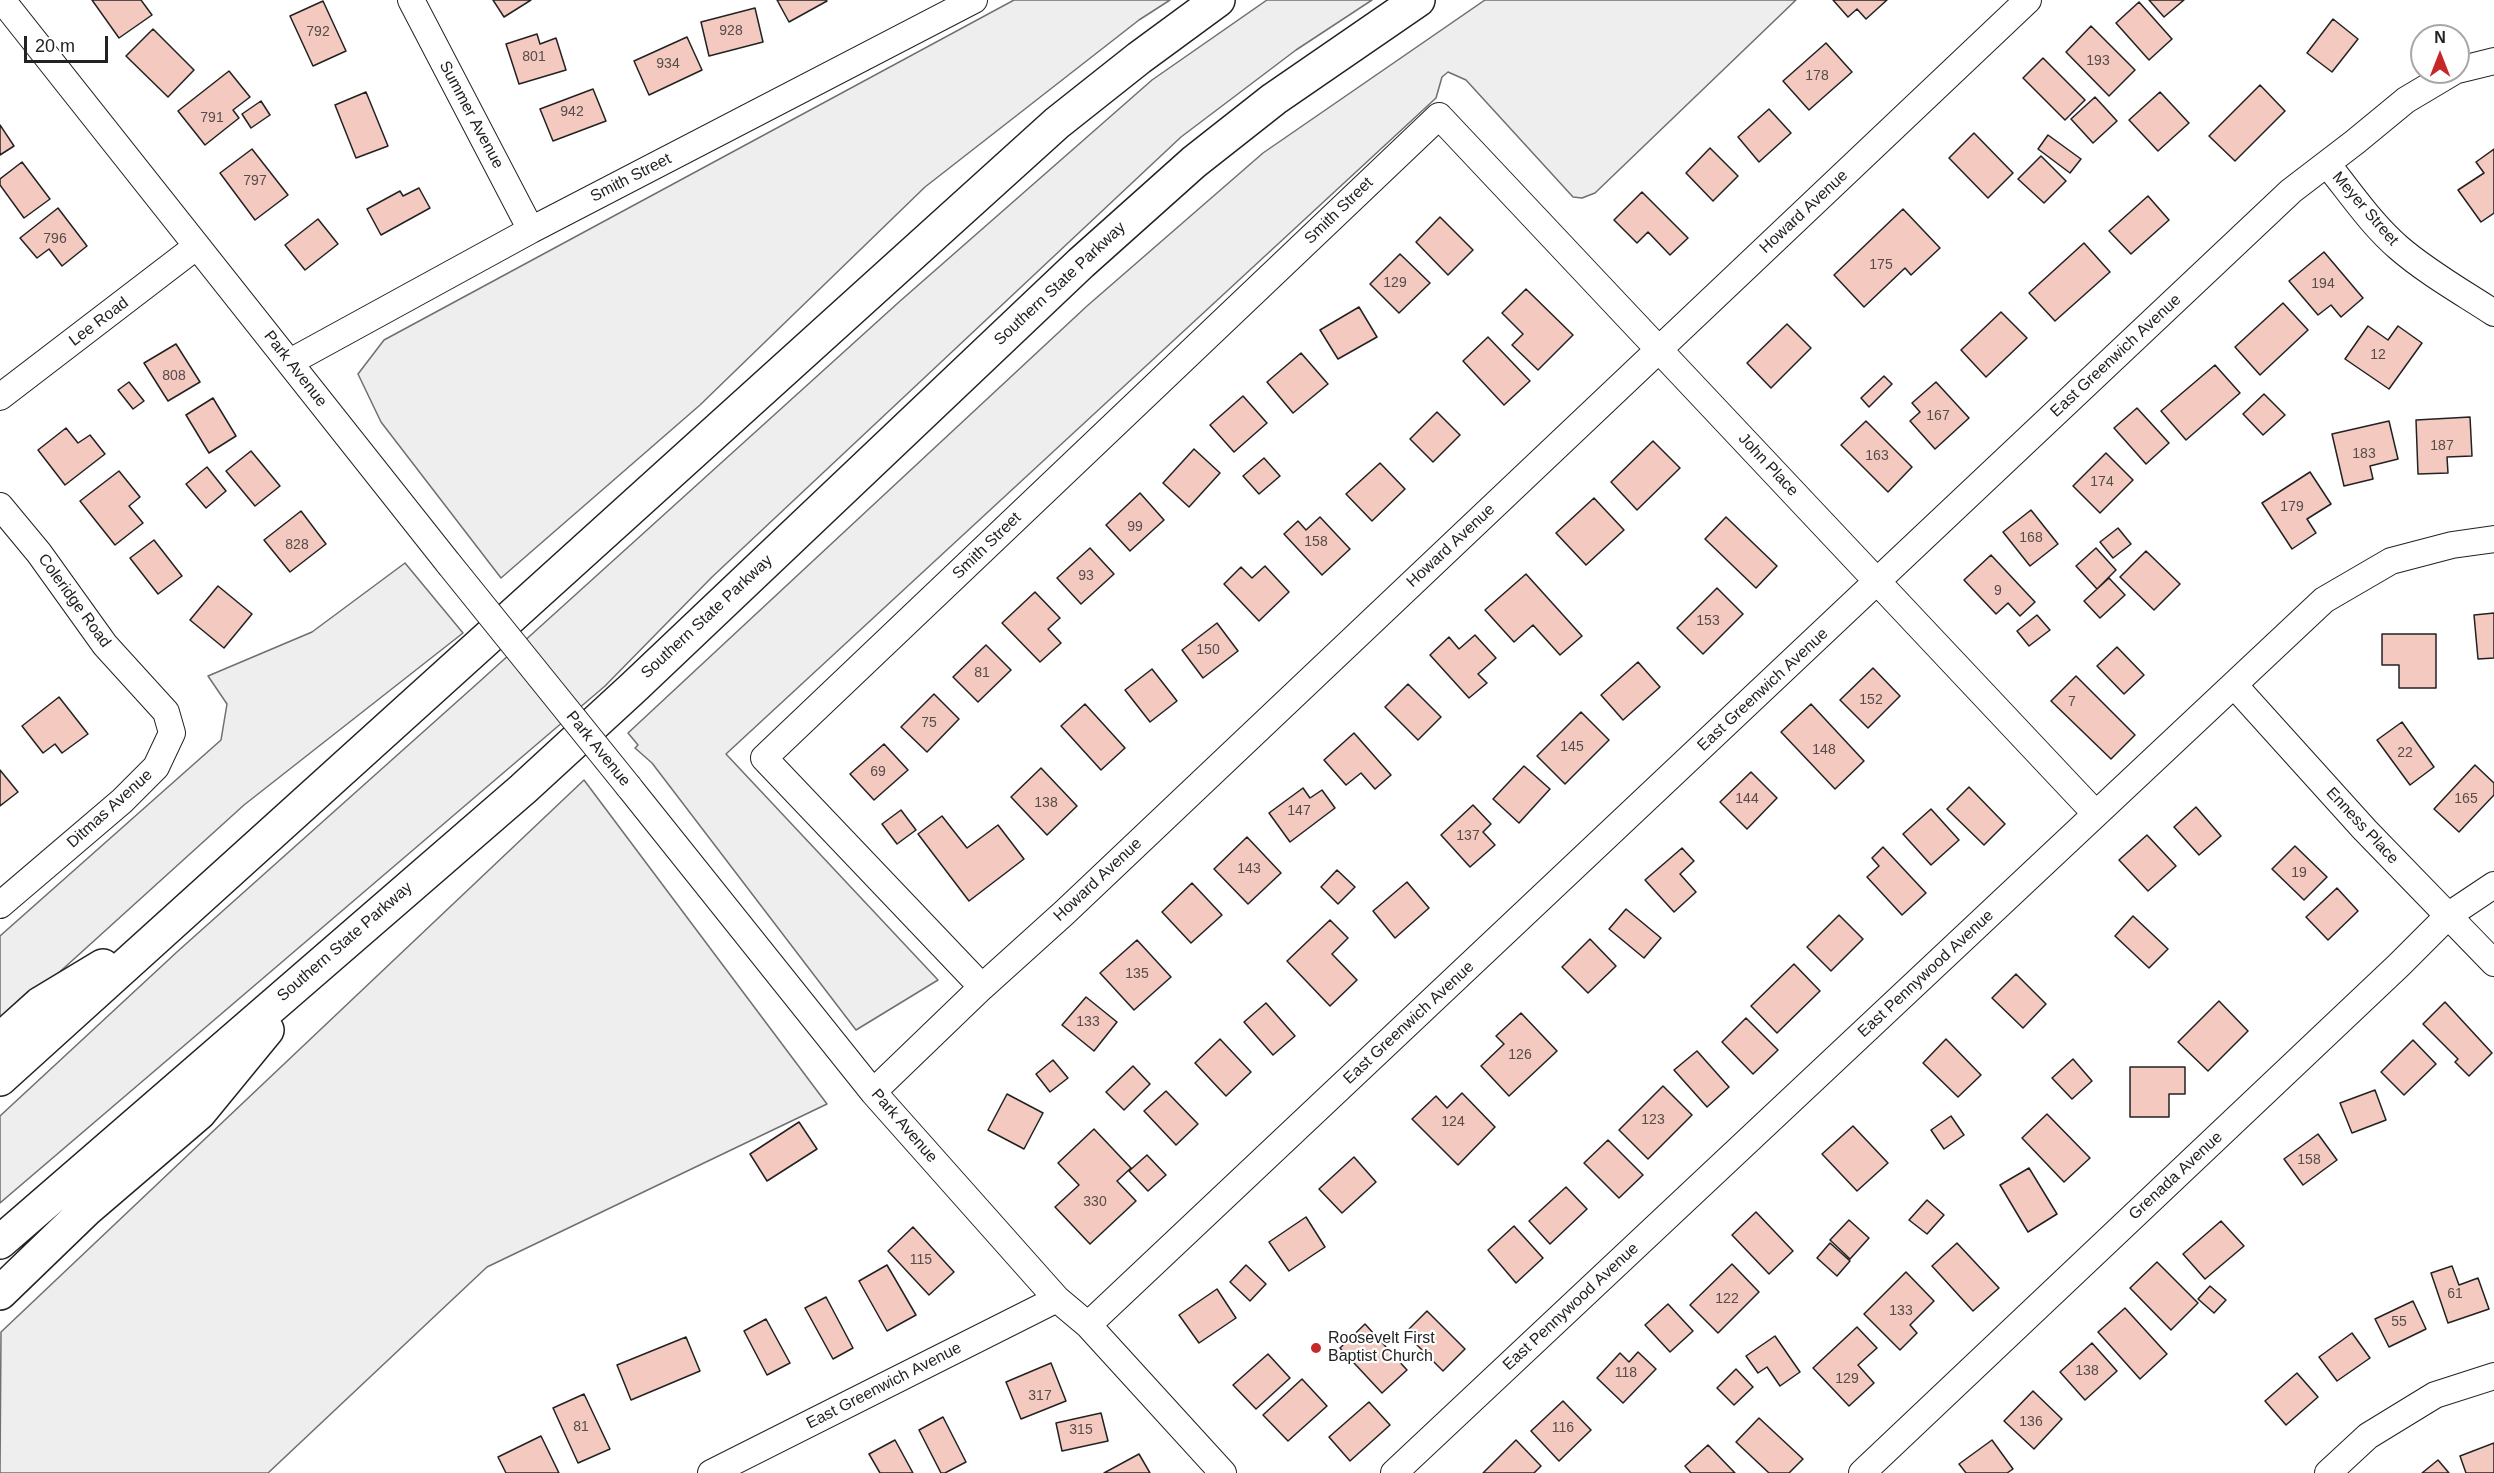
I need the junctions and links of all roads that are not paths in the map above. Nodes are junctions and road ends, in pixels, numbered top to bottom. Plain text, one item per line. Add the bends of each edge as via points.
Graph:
1 (2, 0) edge
2 (411, 0) edge
3 (974, 0) edge
4 (1218, 0) edge
5 (1418, 0) edge
6 (2028, 0) edge
7 (2494, 61) edge
8 (2470, 67) edge
9 (2432, 84) edge
10 (1439, 117) joint
11 (2327, 164) junction
12 (531, 230) junction
13 (197, 246) junction
14 (2494, 313) edge
15 (1659, 349) junction
16 (290, 362) junction
17 (0, 397) edge
18 (0, 506) edge
19 (2494, 539) edge
20 (1878, 582) junction
21 (2234, 685) junction
22 (150, 694) joint
23 (2096, 814) junction
24 (2494, 885) edge
25 (0, 905) edge
26 (2449, 915) junction
27 (169, 926) junction
28 (327, 958) junction
29 (2494, 963) edge
30 (982, 987) junction
31 (0, 1040) edge
32 (0, 1079) edge
33 (873, 1092) junction
34 (0, 1242) edge
35 (0, 1293) edge
36 (1057, 1299) junction
37 (1088, 1325) junction
38 (2494, 1376) edge
39 (711, 1473) edge
40 (1223, 1473) edge
41 (1394, 1473) edge
42 (1862, 1473) edge
43 (2328, 1473) edge

1 - 13 street, Park Avenue
2 - 12 street, Summer Avenue
3 - 12 street, Smith Street
4 - 27 highway via 1057,123
5 - 28 highway, Southern State Parkway via 1274,99 1194,162 1081,263 523,789
6 - 15 street, Howard Avenue
7 - 8 street
9 - 11 street, East Greenwich Avenue via 2406,100
10 - 15 street, John Place
10 - 30 street, Smith Street via 764,758
11 - 14 street, Meyer Street via 2397,246
11 - 20 street, East Greenwich Avenue via 2291,191
12 - 16 street, Smith Street
13 - 16 street, Park Avenue
13 - 17 street, Lee Road
15 - 20 street, John Place
15 - 30 street, Howard Avenue
16 - 33 street, Park Avenue, bridge
18 - 22 street, Coleridge Road via 105,645
19 - 21 street, East Pennywood Avenue via 2391,561 2324,600
20 - 23 street, John Place
20 - 37 street, East Greenwich Avenue
21 - 23 street, East Pennywood Avenue
21 - 26 street, Enness Place via 2365,830
22 - 25 street, Ditmas Avenue via 166,712 172,734 156,767
23 - 41 street, East Pennywood Avenue
24 - 26 street, Grenada Avenue
26 - 29 street, Enness Place
26 - 42 street, Grenada Avenue
27 - 31 highway via 40,1004
27 - 32 highway
28 - 34 highway, Southern State Parkway
28 - 35 highway via 199,1113 87,1209
30 - 33 street, Howard Avenue
33 - 36 street, Park Avenue
36 - 37 street, Park Avenue
36 - 39 street, East Greenwich Avenue
37 - 40 street, Park Avenue
38 - 43 street via 2435,1395 2368,1436

